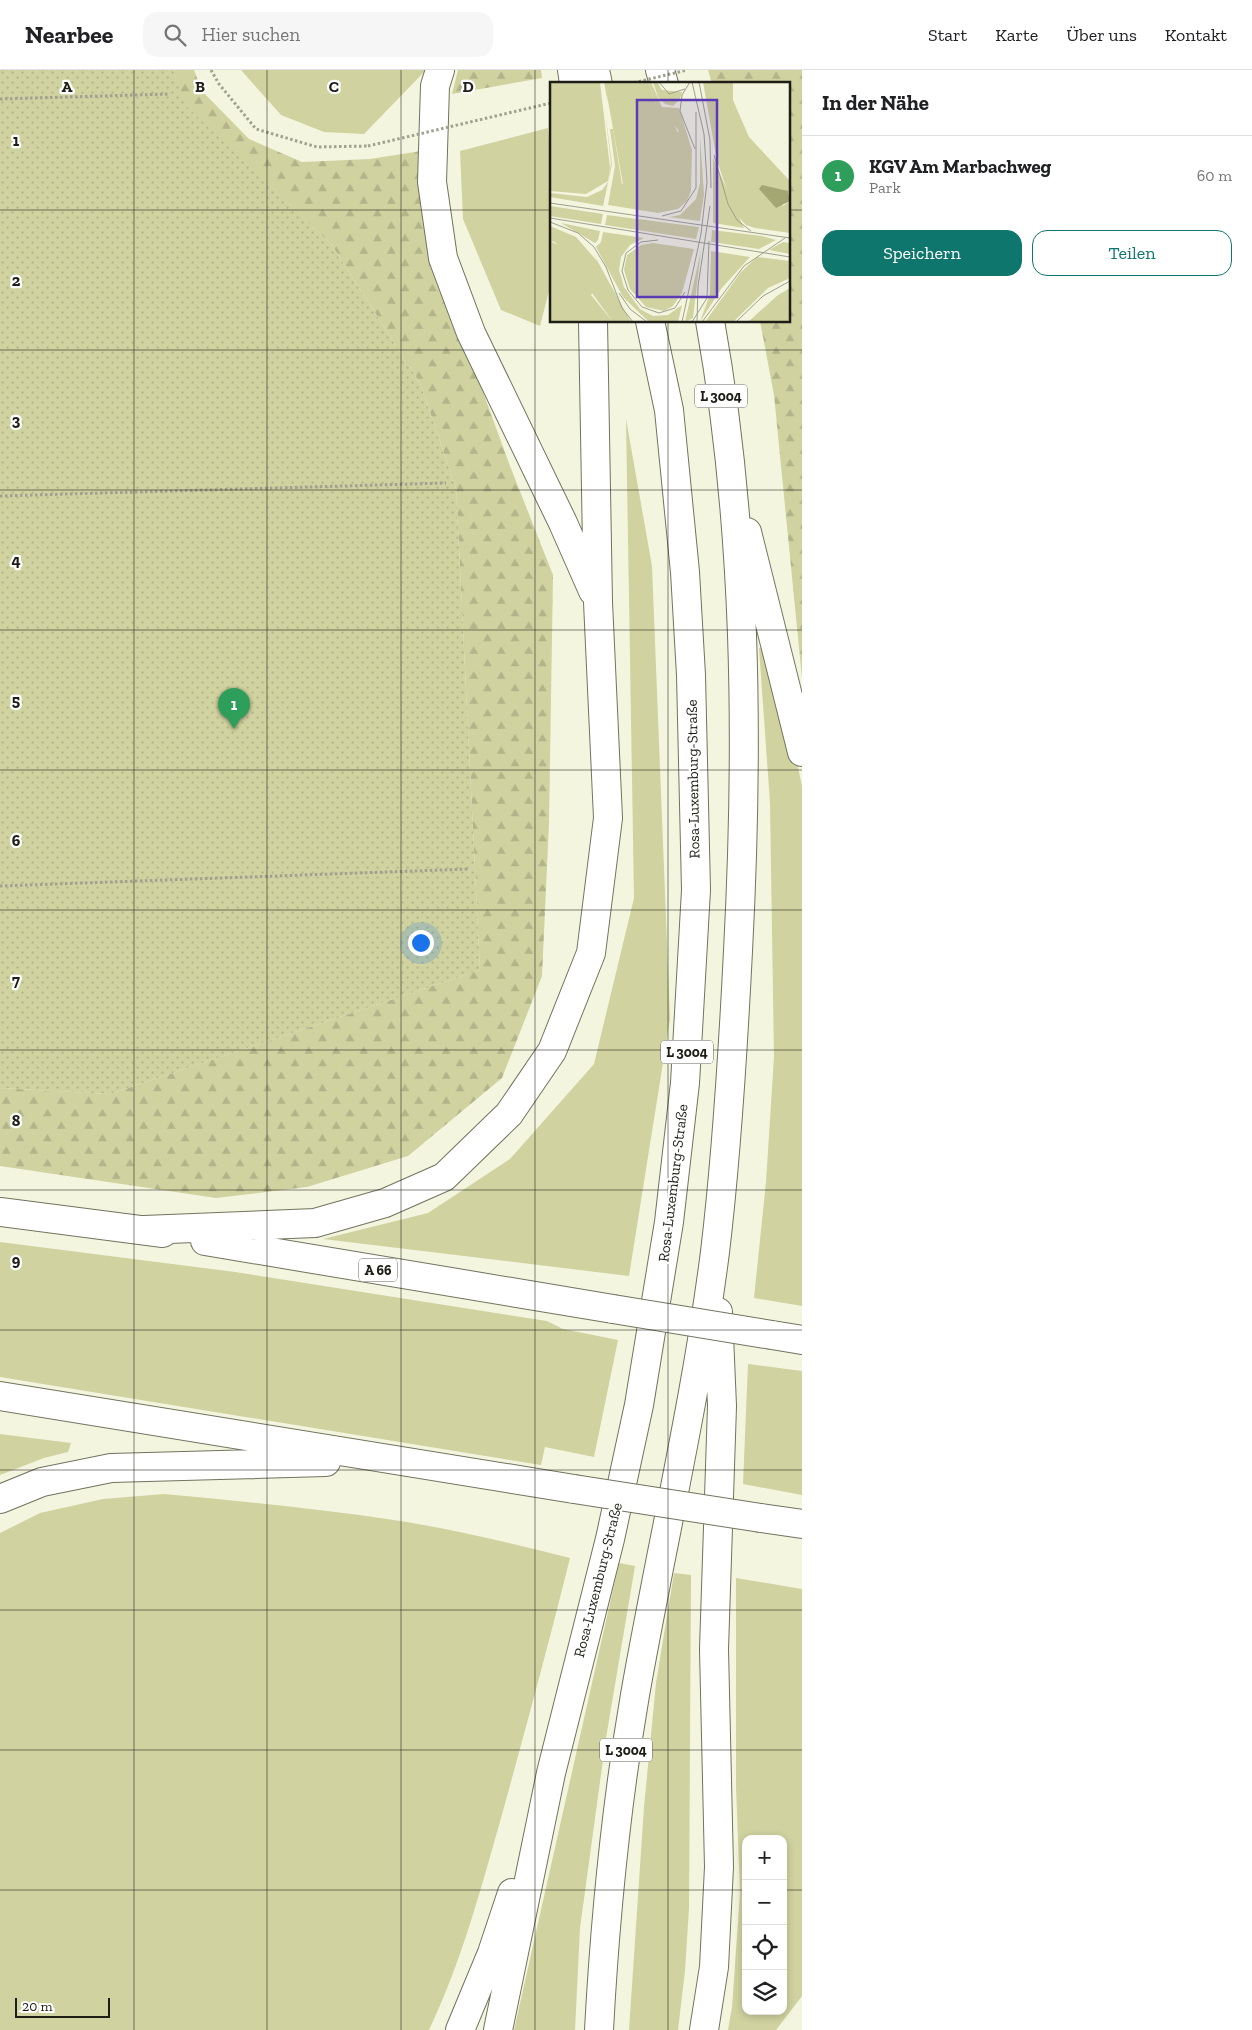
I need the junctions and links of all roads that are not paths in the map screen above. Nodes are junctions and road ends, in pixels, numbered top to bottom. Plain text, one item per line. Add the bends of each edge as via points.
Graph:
1 (440, 70) edge
2 (593, 322) edge
3 (650, 322) edge
4 (710, 322) edge
5 (730, 470) junction
6 (598, 602) junction
7 (802, 752) edge
8 (0, 1212) edge
9 (144, 1230) junction
10 (715, 1251) junction
11 (802, 1340) edge
12 (0, 1396) edge
13 (388, 1460) junction
14 (0, 1499) edge
15 (802, 1524) edge
16 (551, 1773) junction
17 (460, 2030) edge
18 (498, 2030) edge
19 (598, 2030) edge
20 (704, 2030) edge

1 - 6 highway via 435,86 432,182 443,258 471,333
2 - 6 highway
3 - 16 highway, Rosa-Luxemburg-Straße / L 3004 via 669,410 686,572 690,656 696,890 686,1082 669,1222 639,1405 610,1540
4 - 5 highway, L 3004
5 - 7 highway
5 - 10 highway, L 3004 via 742,643 742,866 733,1053
6 - 9 highway via 608,818 591,953 552,1051 509,1114 444,1177 385,1203 315,1223
8 - 9 highway, A 66
9 - 11 highway, A 66, bridge
10 - 19 highway, L 3004 via 700,1351 621,1782 605,1920
10 - 20 highway via 722,1406 714,1649 719,1867 714,1967
12 - 13 highway
13 - 14 highway via 111,1468 42,1482
13 - 15 highway, bridge
16 - 17 highway via 492,1953
16 - 18 highway, Rosa-Luxemburg-Straße / L 3004

